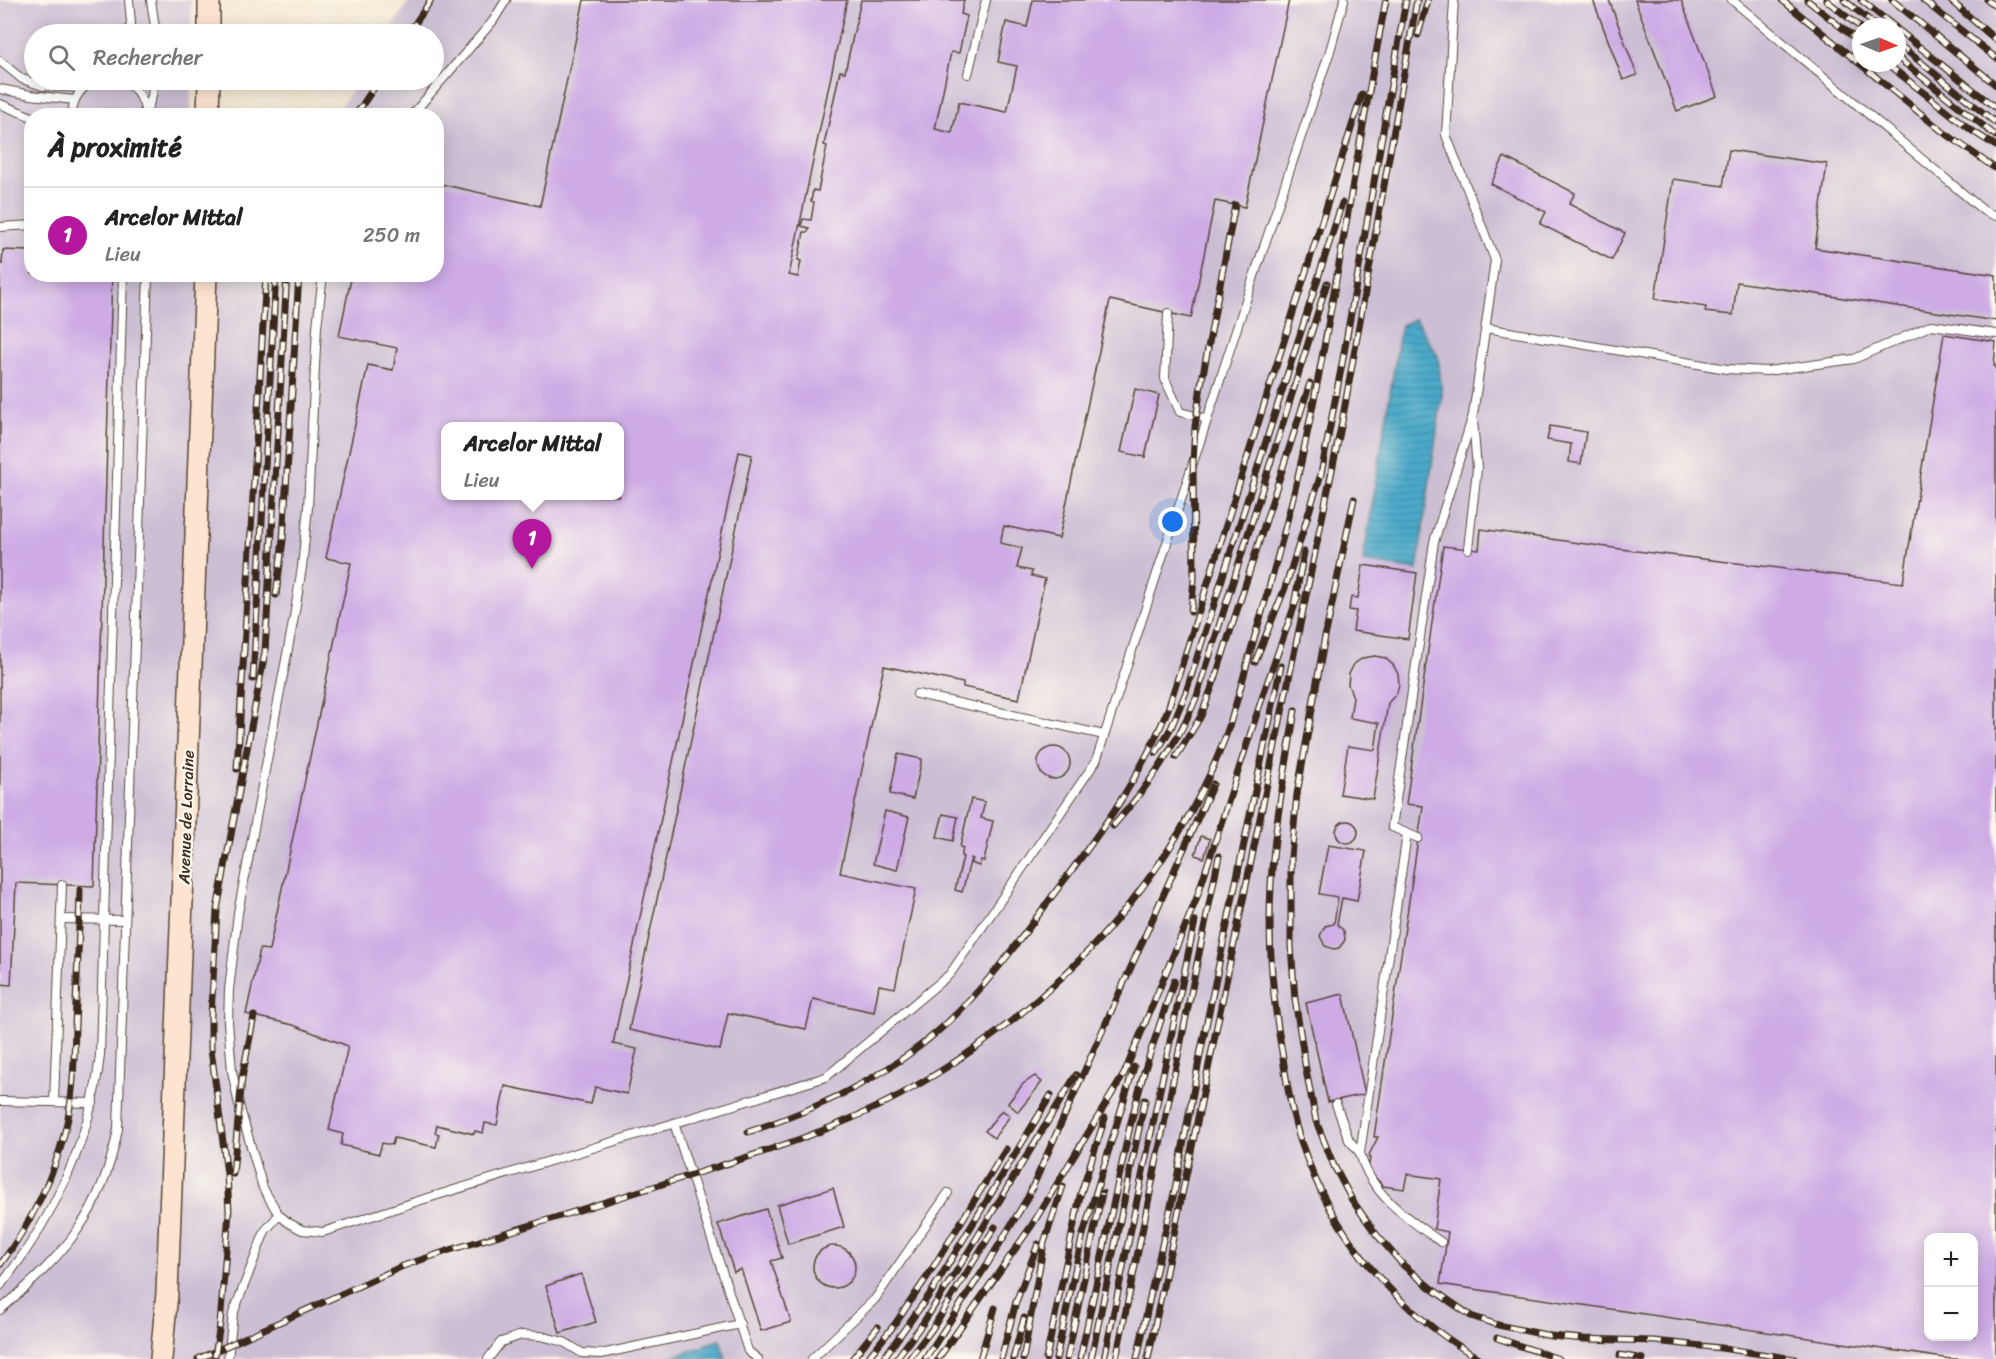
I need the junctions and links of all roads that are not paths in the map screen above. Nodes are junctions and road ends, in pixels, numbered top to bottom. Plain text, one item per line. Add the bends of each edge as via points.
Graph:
1 (129, 0) edge
2 (151, 0) edge
3 (209, 0) edge
4 (506, 0) edge
5 (986, 0) edge
6 (1344, 0) edge
7 (1454, 0) edge
8 (1732, 0) edge
9 (131, 24) edge
10 (155, 24) edge
11 (209, 24) edge
12 (0, 61) edge
13 (968, 74) dead end
14 (444, 78) edge
15 (24, 80) edge
16 (0, 88) edge
17 (82, 90) edge
18 (136, 90) edge
19 (153, 90) edge
20 (208, 90) edge
21 (433, 90) edge
22 (74, 100) junction
23 (0, 104) edge
24 (73, 108) edge
25 (145, 108) edge
26 (148, 108) edge
27 (208, 108) edge
28 (418, 108) edge
29 (24, 114) edge
30 (1996, 216) edge
31 (24, 226) edge
32 (0, 227) edge
33 (123, 282) edge
34 (148, 282) edge
35 (206, 282) edge
36 (322, 282) edge
37 (1168, 313) dead end
38 (1486, 328) junction
39 (1996, 334) edge
40 (1473, 415) junction
41 (1207, 419) junction
42 (1468, 549) dead end
43 (917, 694) dead end
44 (1104, 735) junction
45 (1407, 834) junction
46 (1418, 838) dead end
47 (62, 885) dead end
48 (61, 919) junction
49 (104, 920) junction
50 (125, 920) junction
51 (0, 1101) edge
52 (54, 1102) junction
53 (93, 1102) junction
54 (1336, 1104) dead end
55 (674, 1123) junction
56 (1360, 1153) junction
57 (948, 1193) dead end
58 (279, 1215) junction
59 (1441, 1242) dead end
60 (0, 1286) edge
61 (0, 1310) edge
62 (740, 1324) junction
63 (161, 1359) edge
64 (228, 1359) edge
65 (488, 1359) edge
66 (758, 1359) edge
67 (812, 1359) edge

1 - 9 lane
2 - 10 lane
3 - 11 main road
4 - 14 lane
5 - 13 lane
6 - 41 lane
7 - 38 lane via 1446,135 1495,260
8 - 30 lane via 1984,211
12 - 15 lane
16 - 22 lane
17 - 22 lane
18 - 25 lane
19 - 26 lane
20 - 27 main road
21 - 28 lane
22 - 24 lane
23 - 29 lane
31 - 32 lane
33 - 49 lane
34 - 50 lane
35 - 63 main road, Avenue de Lorraine via 168,1281
36 - 58 lane via 302,567 238,913 229,990 232,1071 238,1105 263,1188
37 - 41 lane via 1165,379 1180,412
38 - 39 lane via 1727,369 1767,371 1854,359 1932,325
38 - 40 lane
40 - 42 lane via 1477,469
40 - 45 lane via 1434,542 1392,827
41 - 44 lane
43 - 44 lane
44 - 55 lane via 1096,761 950,974 826,1077
45 - 46 lane
45 - 56 lane
47 - 48 lane
48 - 49 lane
48 - 52 lane
49 - 50 lane
49 - 53 lane via 100,1055
50 - 61 lane via 118,1129 107,1172 85,1221 66,1248
51 - 52 lane
52 - 53 lane
53 - 60 lane via 85,1132 41,1227
54 - 56 lane via 1349,1140
55 - 58 lane via 323,1232 302,1230
55 - 62 lane
56 - 59 lane via 1374,1186
57 - 67 lane via 875,1299
58 - 64 lane via 265,1231 233,1314
62 - 65 lane via 601,1354 582,1353 564,1342 522,1335 501,1341
62 - 66 lane via 748,1351

